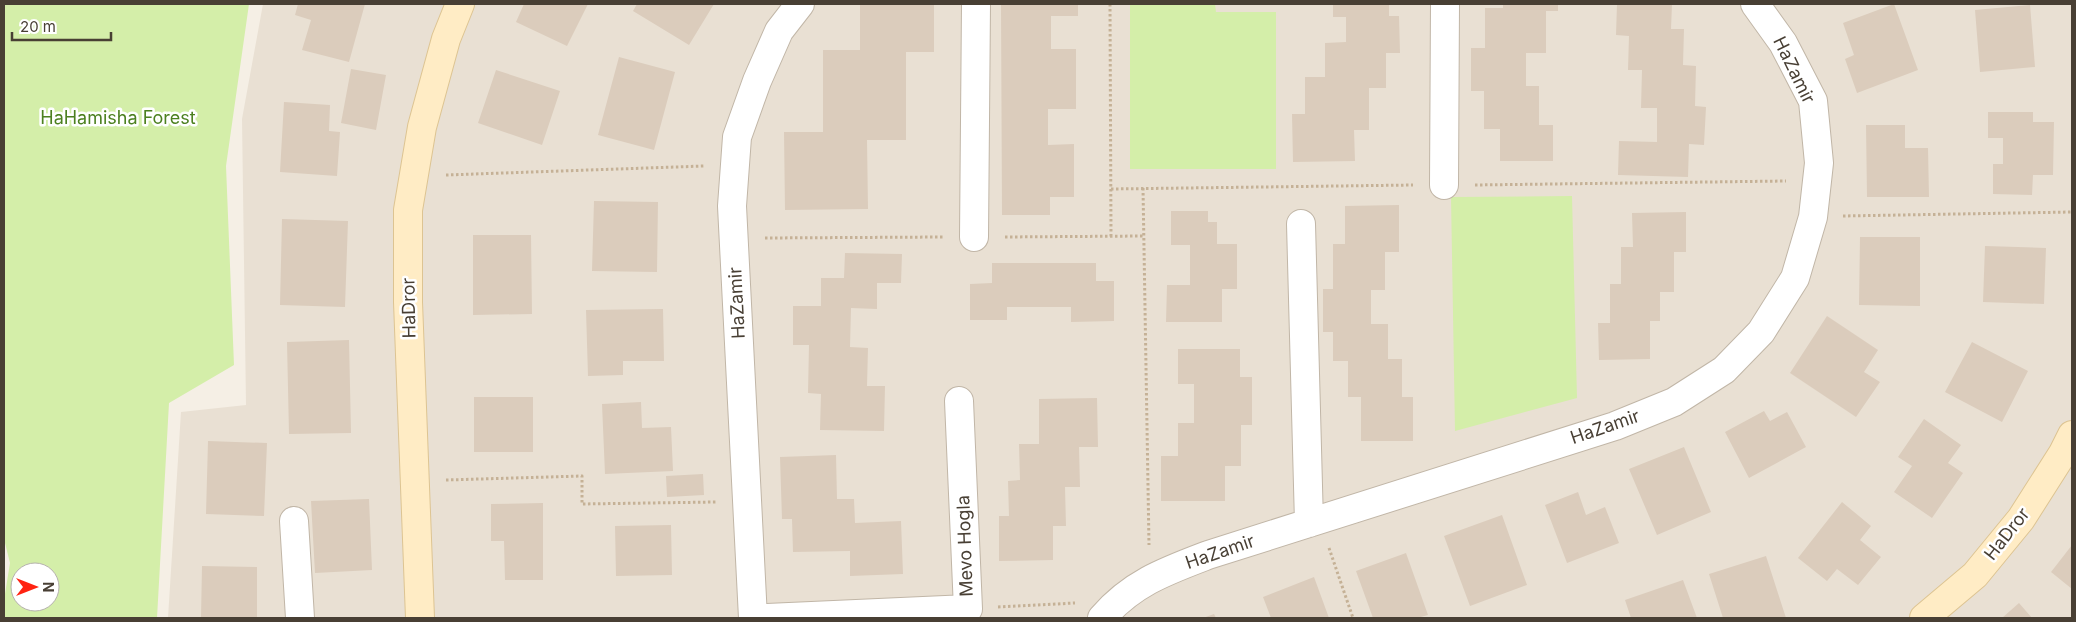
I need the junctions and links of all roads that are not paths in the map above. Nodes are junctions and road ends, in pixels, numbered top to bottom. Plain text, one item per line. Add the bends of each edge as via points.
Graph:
1 (460, 4) edge
2 (800, 4) edge
3 (976, 4) edge
4 (1445, 4) edge
5 (1754, 4) edge
6 (1444, 185) dead end
7 (1301, 224) dead end
8 (974, 237) road end
9 (959, 401) dead end
10 (2072, 435) edge
11 (294, 521) dead end
12 (1314, 521) junction
13 (1109, 610) edge
14 (300, 618) edge
15 (420, 618) edge
16 (753, 618) edge
17 (767, 618) edge
18 (1924, 618) edge

1 - 15 street, HaDror via 446,39 422,127 408,210 408,302
2 - 16 street, HaZamir via 779,31 737,137 733,238
3 - 8 street
4 - 6 street
5 - 12 street, HaZamir via 1783,43 1813,101 1819,163 1813,216 1795,278 1761,332 1724,370 1674,402 1615,426
7 - 12 street
9 - 17 street, Mevo Hogla via 968,609
10 - 18 street, HaDror via 2021,520 1975,575
11 - 14 street
12 - 13 street, HaZamir via 1208,555 1150,579

